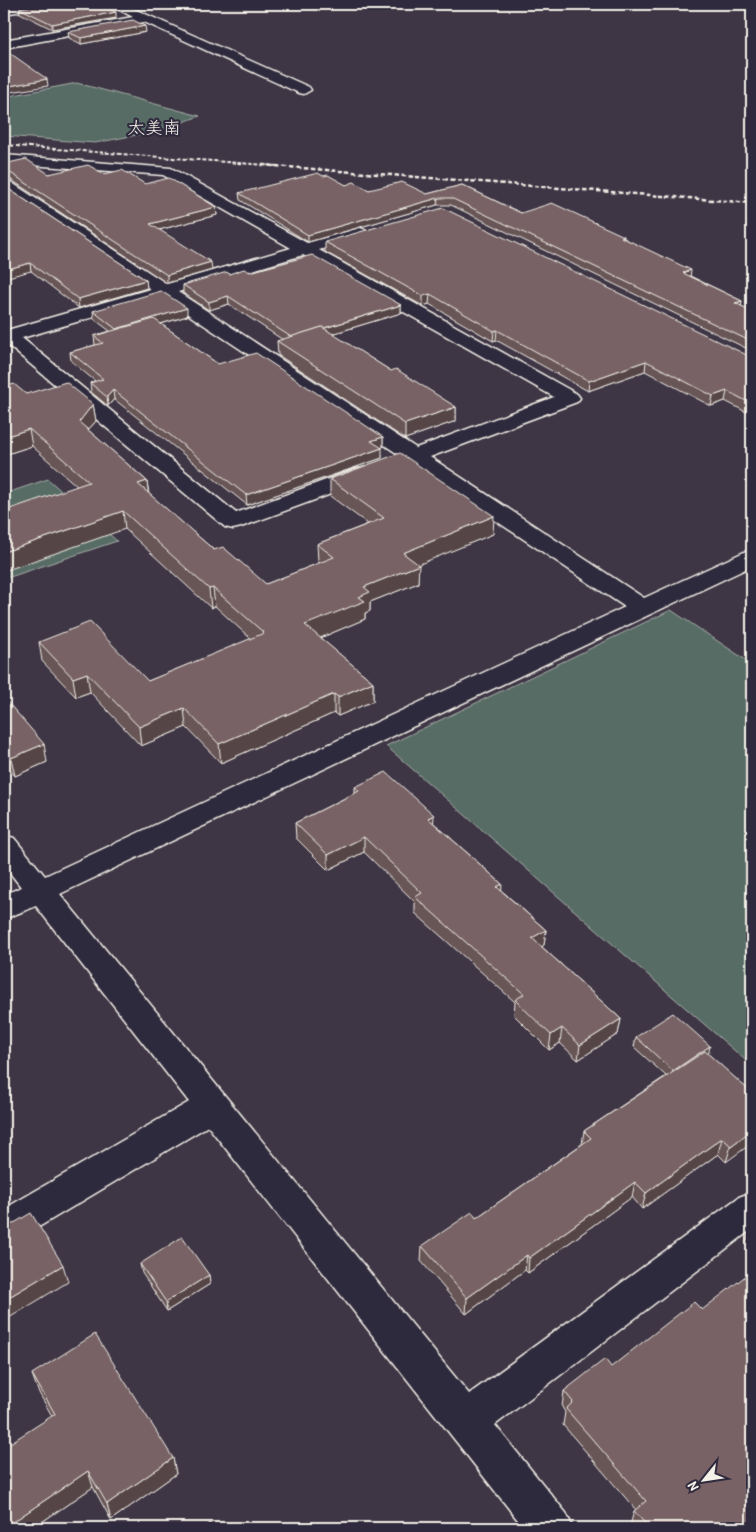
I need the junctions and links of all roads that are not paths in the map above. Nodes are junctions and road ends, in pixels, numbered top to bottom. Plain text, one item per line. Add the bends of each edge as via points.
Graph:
1 (47, 4) edge
2 (114, 4) edge
3 (4, 11) edge
4 (145, 18) junction
5 (4, 34) edge
6 (23, 40) junction
7 (4, 44) edge
8 (304, 90) dead end
9 (4, 159) edge
10 (4, 184) edge
11 (378, 228) edge
12 (303, 249) junction
13 (166, 291) junction
14 (415, 455) junction
15 (752, 557) edge
16 (643, 608) junction
17 (4, 845) edge
18 (40, 890) junction
19 (4, 908) edge
20 (213, 1105) junction
21 (752, 1208) edge
22 (4, 1228) edge
23 (465, 1422) junction
24 (551, 1528) edge

1 - 3 street
2 - 4 street
4 - 6 street
4 - 8 street
5 - 6 street
6 - 7 street
9 - 12 street via 166,171
10 - 13 street
11 - 12 street
12 - 13 street
12 - 14 street via 570,398
13 - 14 street
13 - 14 street via 8,336 233,522
14 - 16 street
15 - 16 street
16 - 18 street
17 - 18 street
18 - 19 street
18 - 20 street
20 - 22 street
20 - 23 street
21 - 23 street
23 - 24 street

